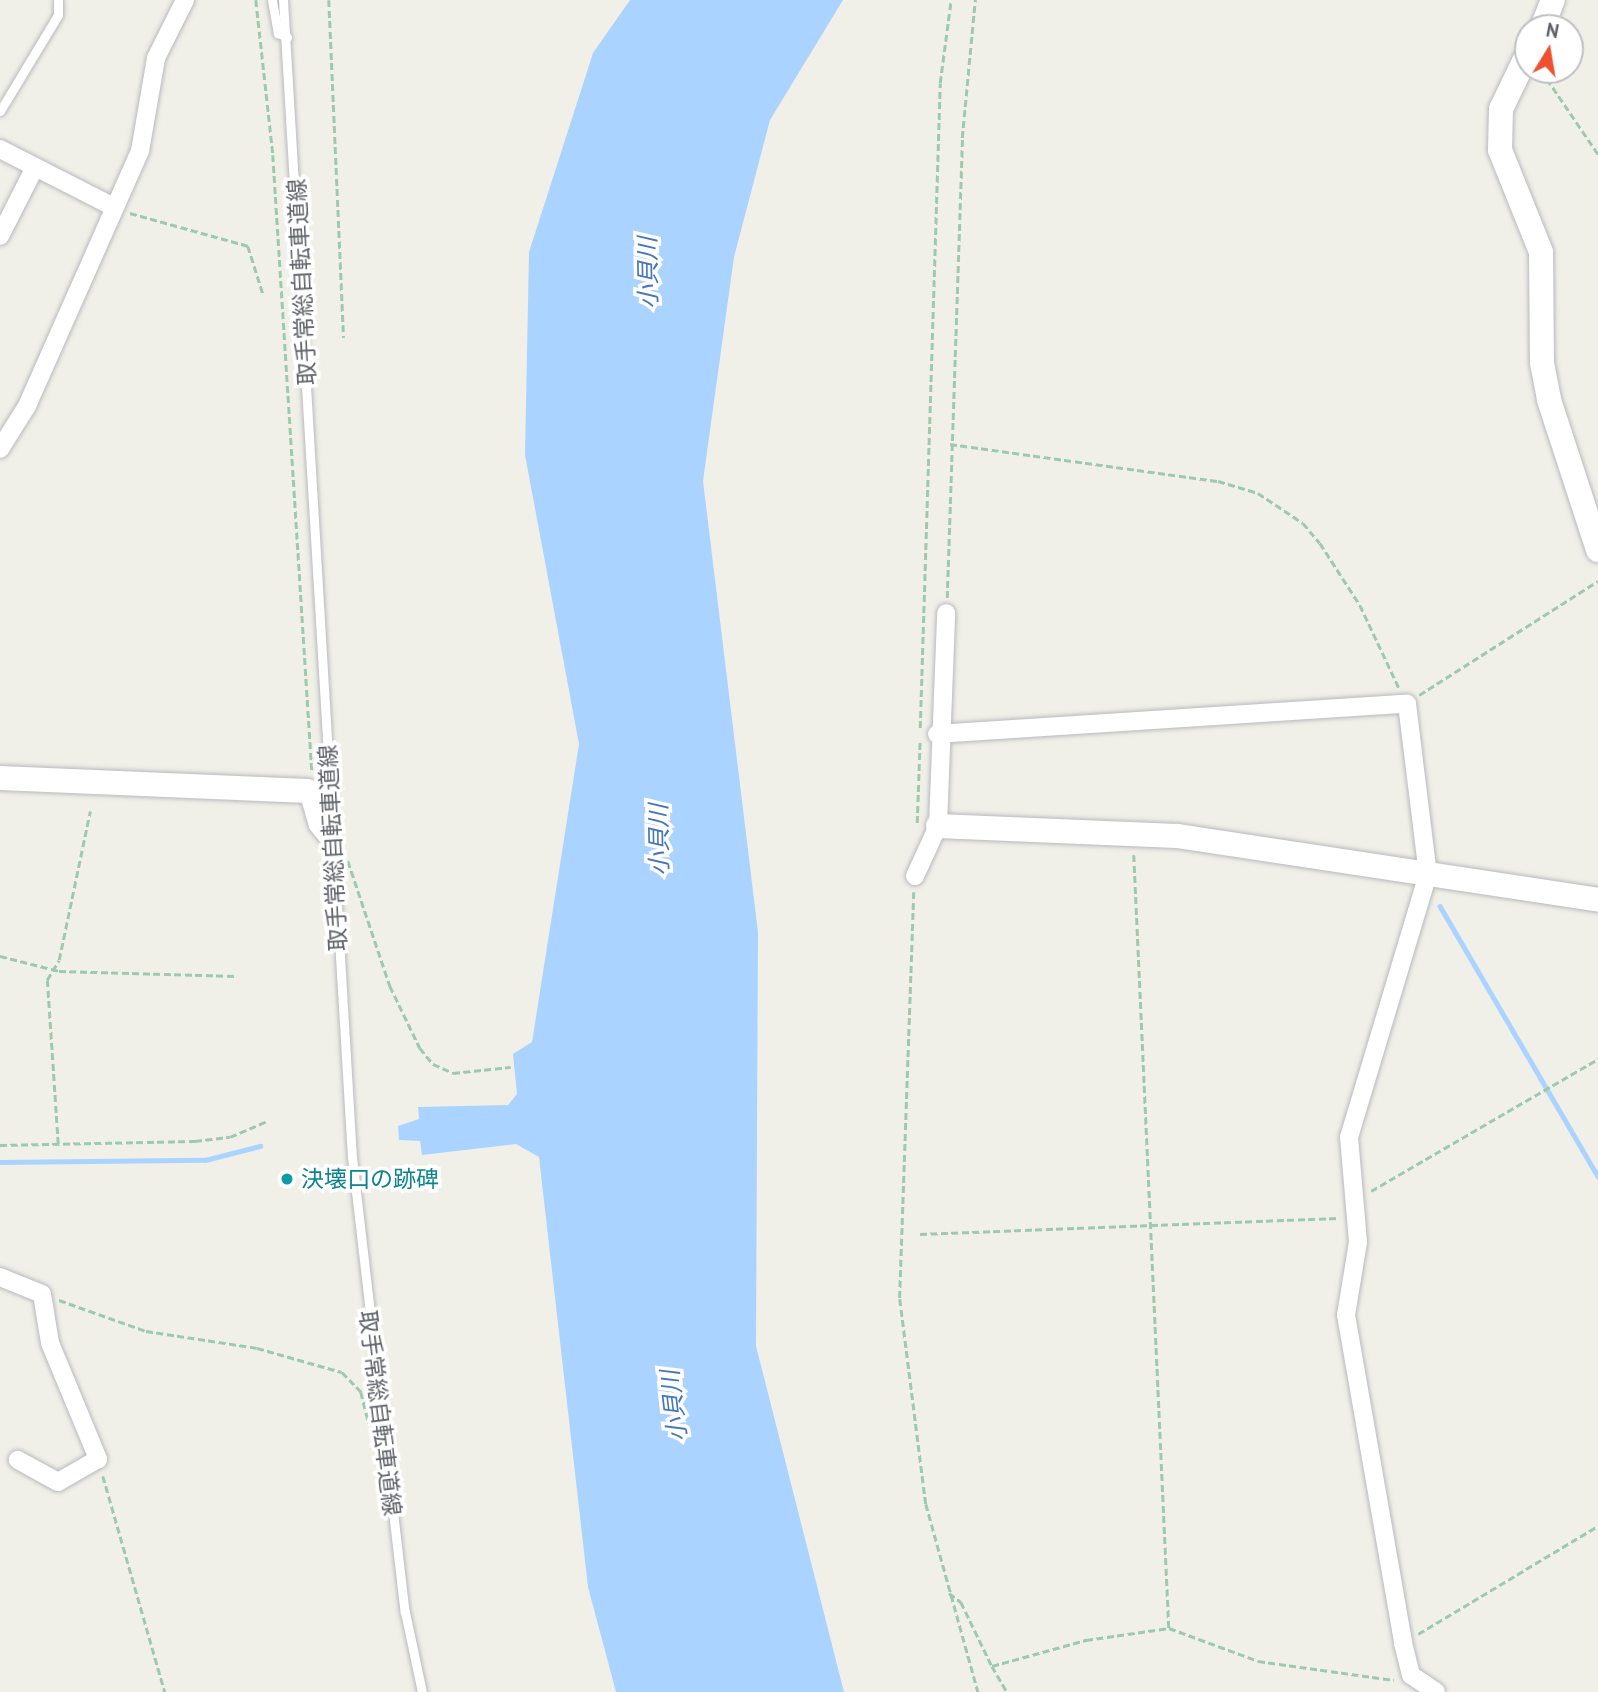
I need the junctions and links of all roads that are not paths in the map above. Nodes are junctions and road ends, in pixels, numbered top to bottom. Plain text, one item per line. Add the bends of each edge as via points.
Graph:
1 (58, 0) edge
2 (185, 0) edge
3 (272, 0) edge
4 (283, 0) edge
5 (287, 37) junction
6 (1514, 82) edge
7 (0, 110) edge
8 (0, 149) edge
9 (34, 169) junction
10 (112, 206) junction
11 (0, 236) edge
12 (0, 449) edge
13 (1598, 550) edge
14 (946, 613) road end
15 (937, 734) junction
16 (0, 778) edge
17 (309, 791) joint
18 (938, 826) junction
19 (332, 842) junction
20 (1428, 874) junction
21 (915, 876) dead end
22 (1598, 900) edge
23 (0, 1277) edge
24 (18, 1461) dead end
25 (422, 1692) edge
26 (1436, 1692) edge

1 - 7 lane via 58,15
2 - 10 street via 156,58 140,151
3 - 5 lane via 278,33
4 - 5 lane, 取手常総自転車道線
5 - 19 lane, 取手常総自転車道線
6 - 13 street via 1501,109 1500,150 1541,252 1542,363 1549,400
8 - 9 street
9 - 10 street
9 - 11 street
10 - 12 street via 27,406
14 - 15 street
15 - 18 street
15 - 20 street via 1407,704
16 - 17 street
17 - 19 street via 318,825
18 - 20 street via 1133,832
18 - 21 street
19 - 25 lane, 取手常総自転車道線 via 366,1314 405,1612
20 - 22 street
20 - 26 street via 1349,1137 1358,1242 1346,1315 1403,1643 1411,1675
23 - 24 street via 42,1294 50,1343 98,1459 58,1482

